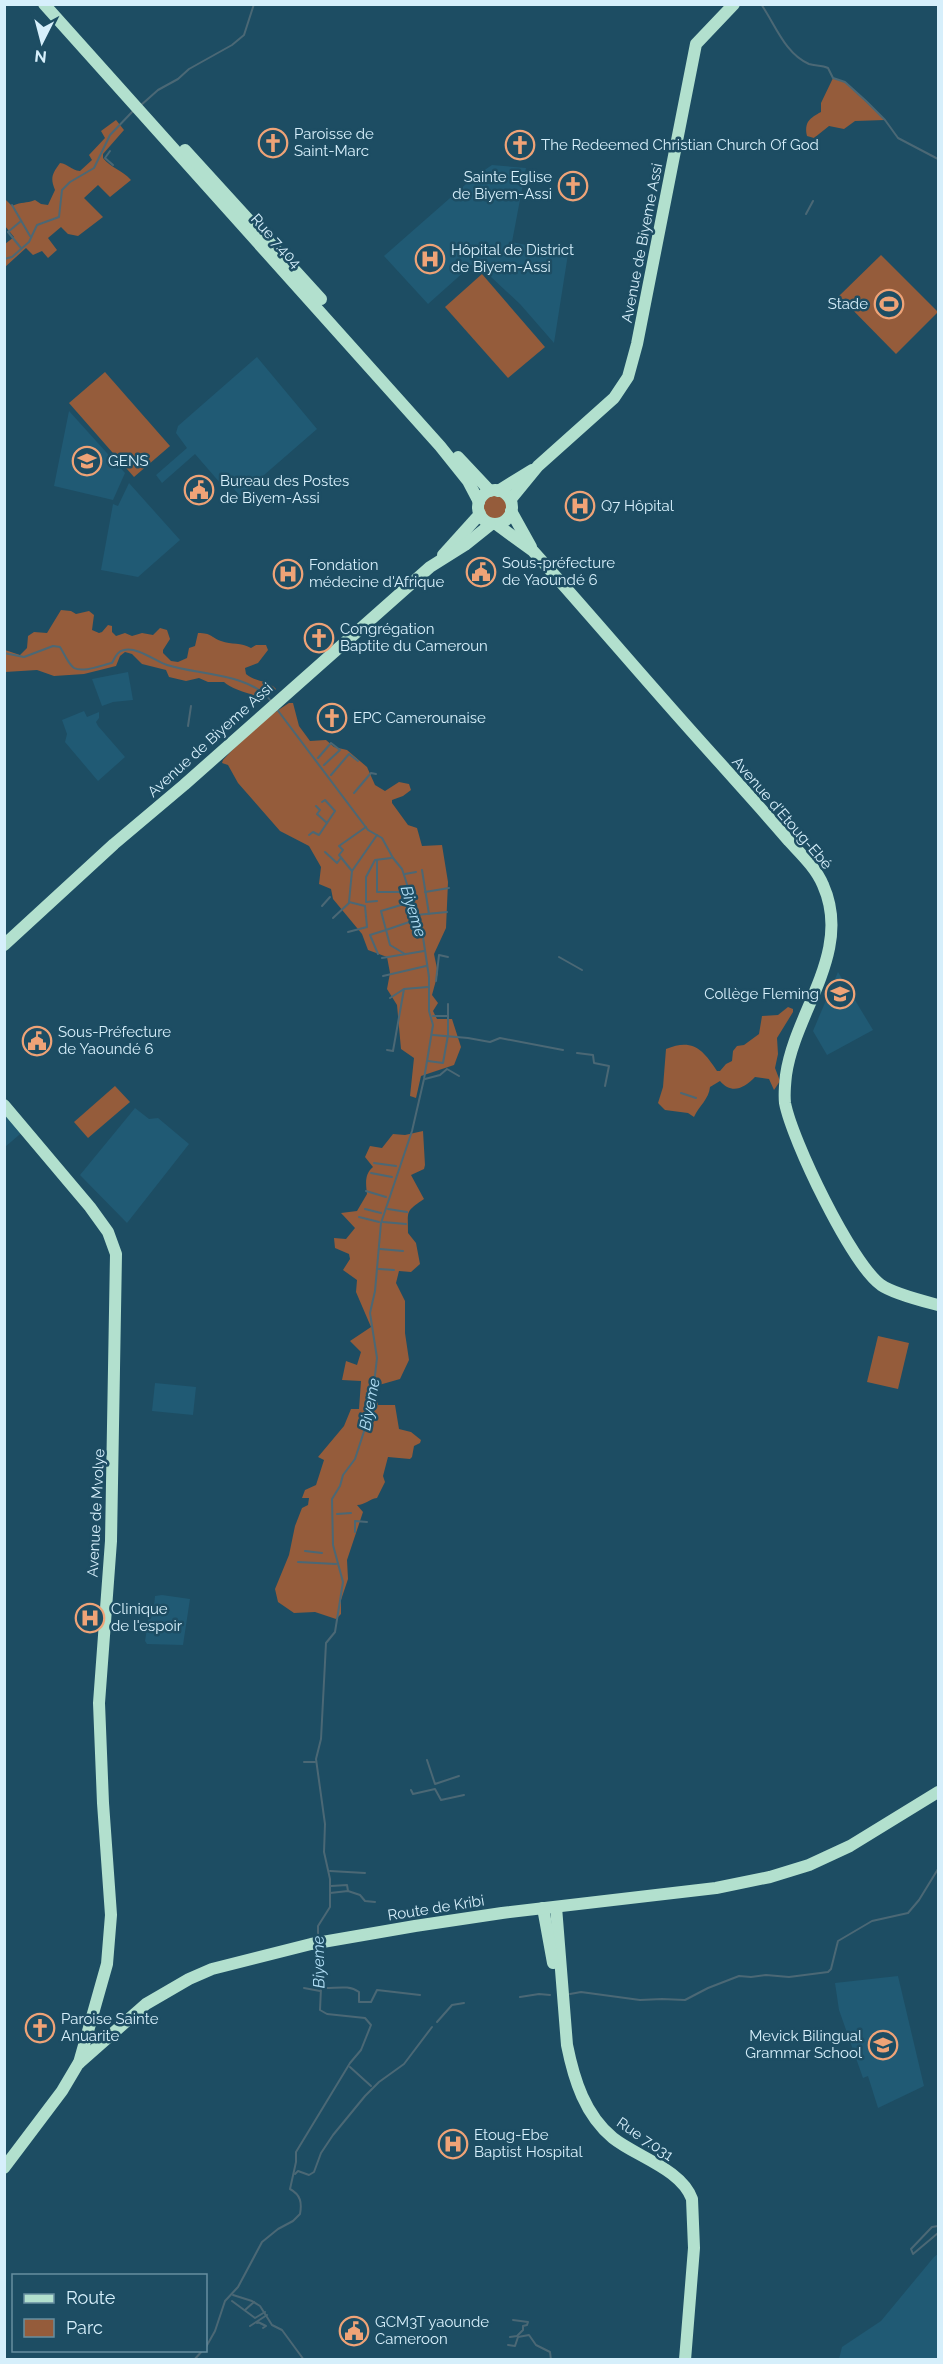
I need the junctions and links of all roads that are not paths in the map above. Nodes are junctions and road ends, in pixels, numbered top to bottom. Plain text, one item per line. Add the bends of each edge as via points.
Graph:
1 (44, 4) edge
2 (54, 4) edge
3 (734, 4) edge
4 (538, 466) junction
5 (494, 491) junction
6 (511, 505) junction
7 (480, 508) junction
8 (493, 525) junction
9 (533, 551) junction
10 (439, 561) junction
11 (4, 945) edge
12 (4, 1105) edge
13 (939, 1305) edge
14 (939, 1792) edge
15 (556, 1907) junction
16 (543, 1908) junction
17 (559, 1995) junction
18 (78, 2064) junction
19 (4, 2168) edge
20 (679, 2360) edge
21 (685, 2360) edge

1 - 7 main road, Rue 7.404 via 440,446 468,482
2 - 5 main road, Rue 7.404
3 - 4 main road, Avenue de Biyeme Assi via 696,44 637,344 625,385
4 - 5 main road, Avenue de Biyeme Assi
4 - 6 main road, Avenue de Biyeme Assi
5 - 6 main road
5 - 7 main road via 482,496
6 - 8 main road via 512,514 507,520
6 - 9 main road
7 - 8 main road
7 - 10 main road, Avenue de Biyeme Assi
8 - 9 main road
8 - 10 main road, Avenue de Biyeme Assi
9 - 13 main road, Avenue d'Etoug-Ebé via 770,818 823,884 831,914 829,952 786,1072 785,1101 793,1129 848,1241 871,1275 882,1286
10 - 11 main road, Avenue de Biyeme Assi
12 - 18 main road, Avenue de Mvolye via 90,1207 108,1232 116,1254 111,1541 99,1703 111,1916 107,1964
14 - 15 main road, Route de Kribi via 842,1850 770,1877 716,1888
15 - 16 main road, Route de Kribi
15 - 17 main road, Rue 7.031
16 - 17 main road, Rue 7.031
16 - 18 main road, Route de Kribi via 317,1943 212,1970 146,2004
17 - 20 main road, Rue 7.031 via 566,2065 585,2113 606,2139 684,2193 688,2227
17 - 21 main road, Rue 7.031 via 571,2065 592,2116 615,2139 679,2180 690,2192 694,2248
18 - 19 main road, Route de Kribi

